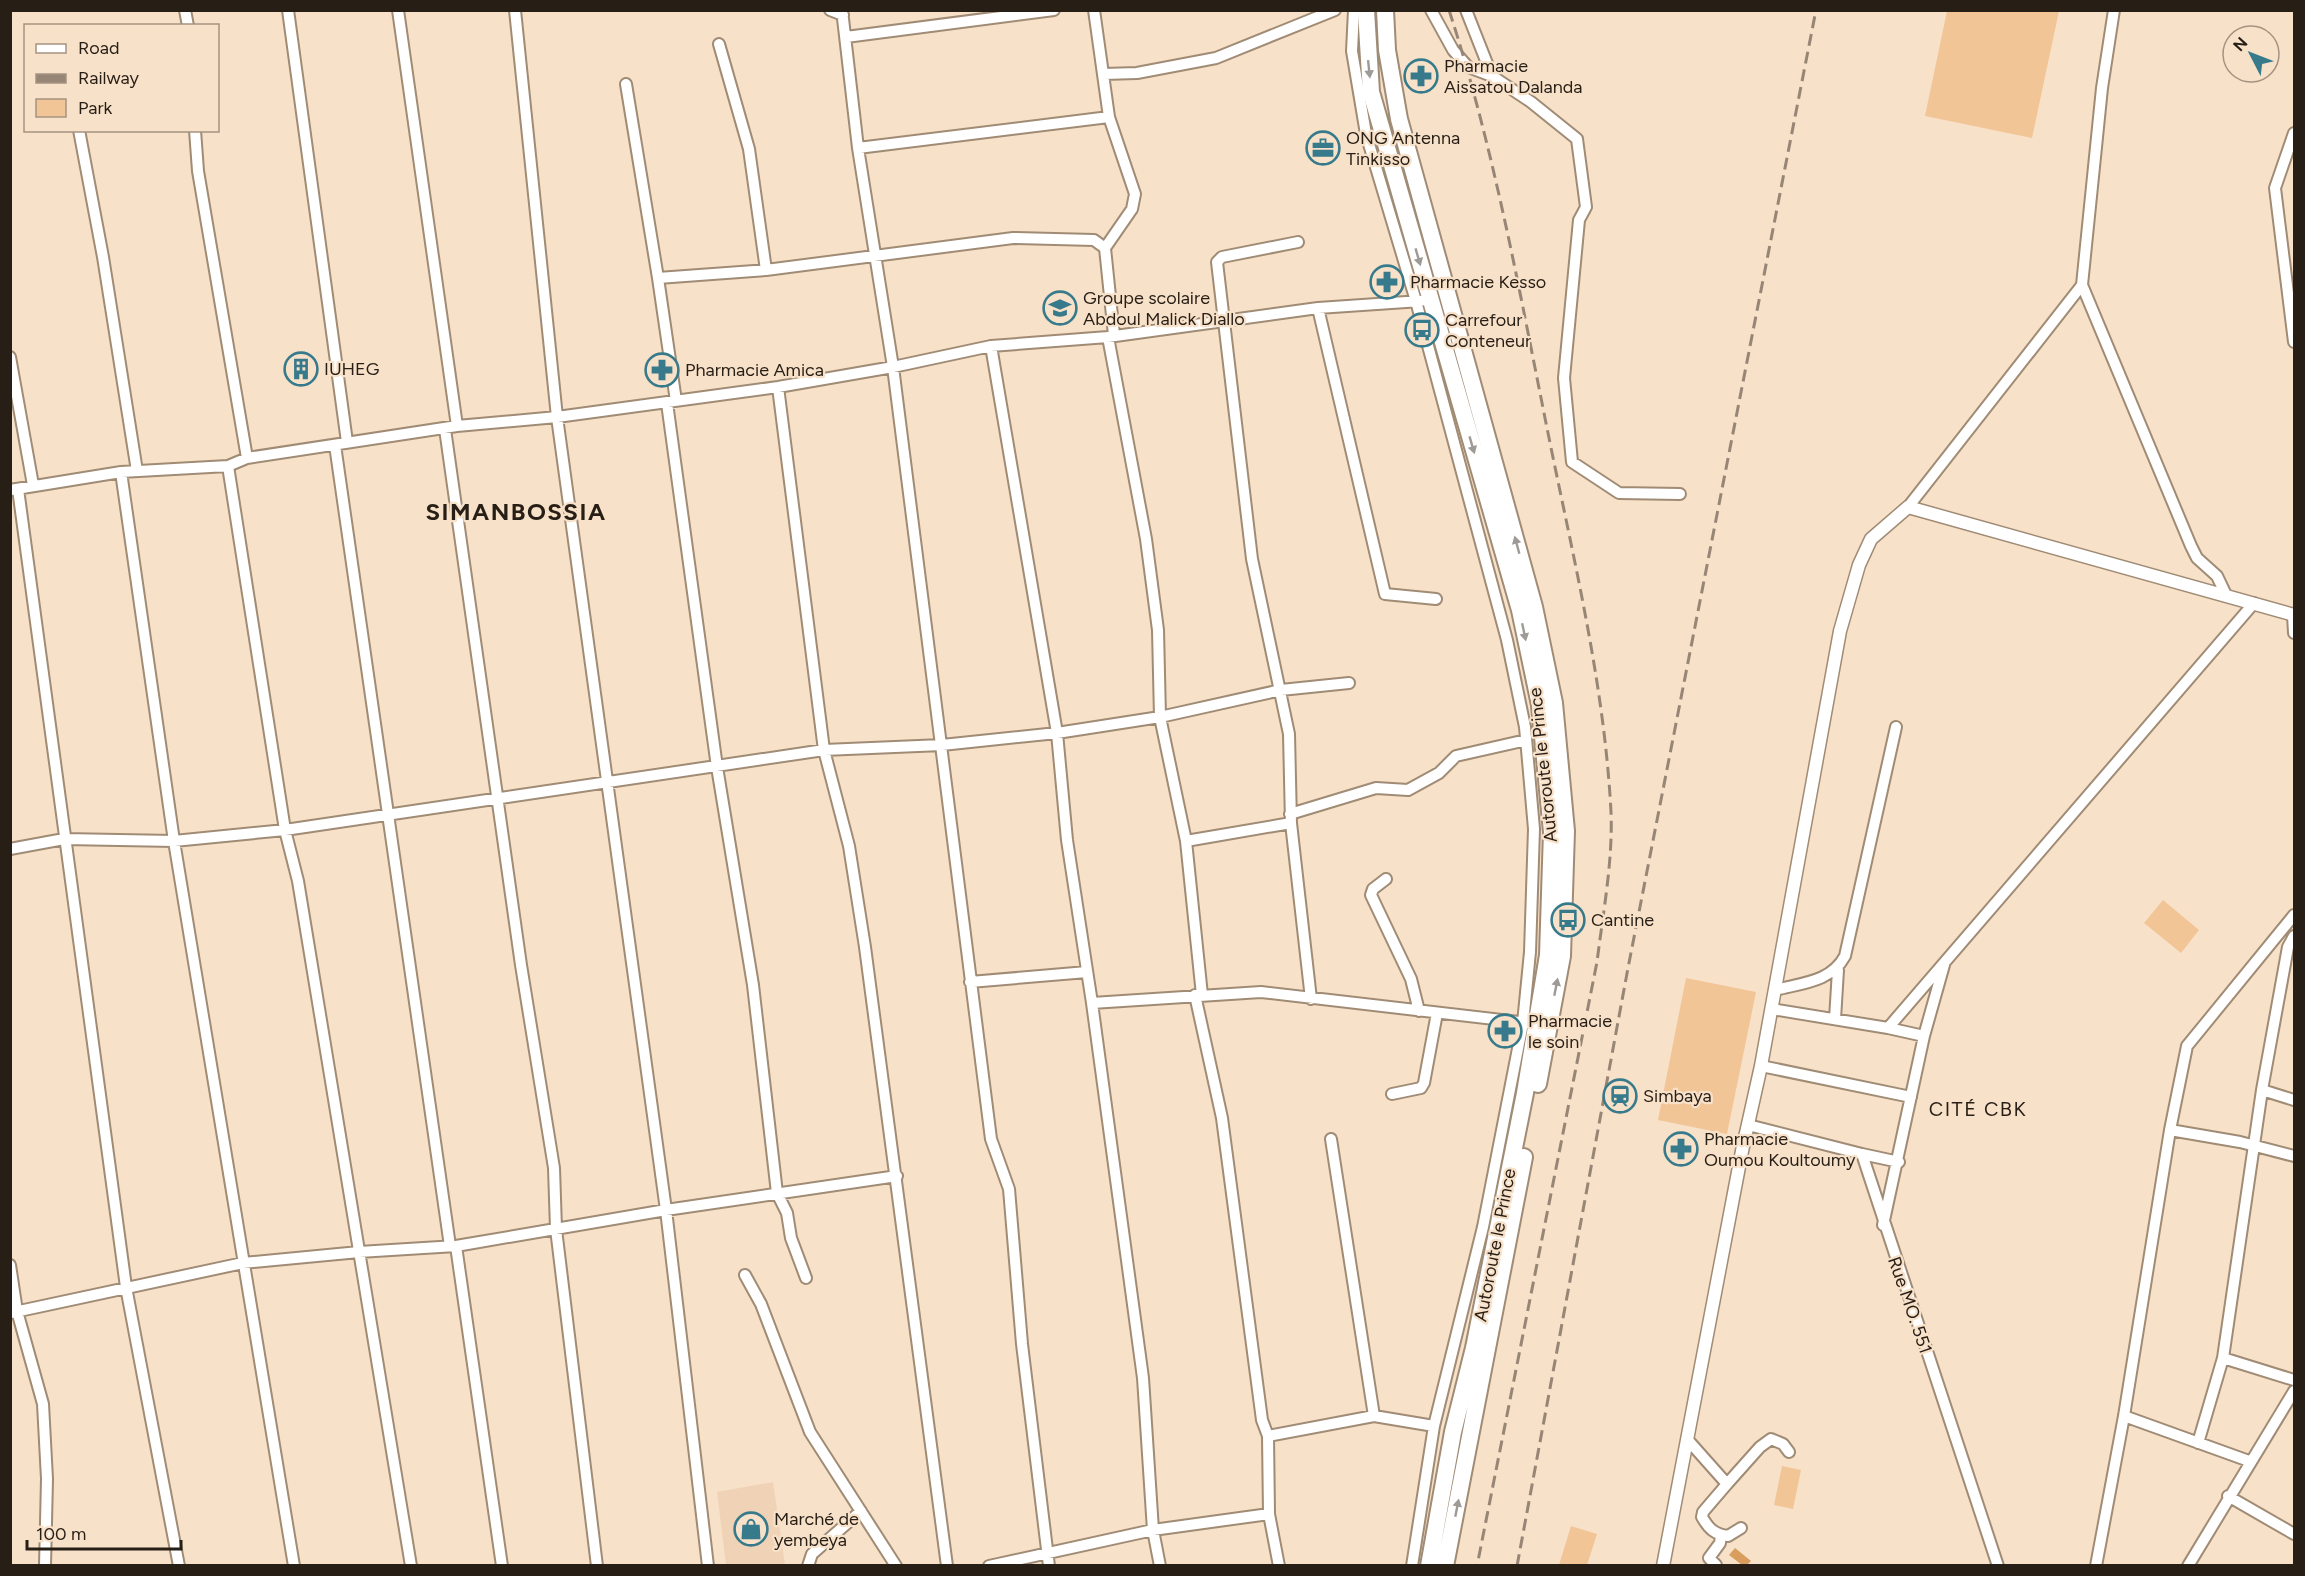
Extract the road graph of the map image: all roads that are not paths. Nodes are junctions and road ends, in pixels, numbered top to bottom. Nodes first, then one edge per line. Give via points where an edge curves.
1 (288, 10) edge
2 (398, 10) edge
3 (515, 10) edge
4 (830, 10) edge
5 (1054, 10) edge
6 (1094, 10) edge
7 (1335, 10) edge
8 (1354, 10) edge
9 (1366, 10) edge
10 (1385, 10) edge
11 (1431, 10) edge
12 (1466, 10) edge
13 (2114, 10) edge
14 (842, 13) edge
15 (846, 37) junction
16 (719, 44) dead end
17 (1104, 74) junction
18 (1492, 76) junction
19 (626, 84) dead end
20 (1109, 117) junction
21 (79, 132) edge
22 (195, 132) edge
23 (2295, 133) edge
24 (858, 148) junction
25 (1298, 242) dead end
26 (1105, 249) junction
27 (875, 258) junction
28 (766, 270) junction
29 (658, 278) junction
30 (2082, 285) junction
31 (1423, 301) junction
32 (1318, 308) junction
33 (1224, 320) junction
34 (1111, 336) junction
35 (2295, 342) edge
36 (991, 346) junction
37 (10, 357) edge
38 (893, 367) junction
39 (778, 387) junction
40 (671, 402) junction
41 (556, 417) junction
42 (457, 426) junction
43 (445, 429) junction
44 (347, 442) junction
45 (335, 445) junction
46 (247, 458) junction
47 (228, 466) junction
48 (137, 471) junction
49 (121, 472) junction
50 (33, 485) junction
51 (14, 490) edge
52 (1680, 494) dead end
53 (1908, 507) junction
54 (2226, 595) junction
55 (1436, 599) dead end
56 (2254, 603) junction
57 (2294, 615) edge
58 (2295, 633) edge
59 (1349, 682) dead end
60 (1281, 690) junction
61 (1160, 717) junction
62 (1896, 727) dead end
63 (1057, 733) junction
64 (1526, 740) junction
65 (942, 745) junction
66 (824, 750) junction
67 (717, 767) junction
68 (606, 784) junction
69 (498, 799) junction
70 (388, 817) junction
71 (1291, 819) junction
72 (285, 830) junction
73 (64, 839) junction
74 (174, 841) junction
75 (1186, 842) junction
76 (10, 849) edge
77 (1386, 879) dead end
78 (2295, 915) edge
79 (2295, 936) edge
80 (1945, 961) junction
81 (1838, 970) junction
82 (1087, 972) junction
83 (970, 982) junction
84 (1775, 990) junction
85 (1199, 995) junction
86 (1311, 999) junction
87 (1092, 1003) junction
88 (1772, 1009) junction
89 (1419, 1011) junction
90 (1437, 1013) junction
91 (1835, 1019) junction
92 (1530, 1023) junction
93 (1888, 1028) junction
94 (1924, 1036) junction
95 (1761, 1066) junction
96 (2262, 1090) junction
97 (1392, 1094) dead end
98 (1911, 1096) junction
99 (2295, 1100) edge
100 (1748, 1125) junction
101 (2170, 1130) junction
102 (1331, 1138) dead end
103 (2254, 1146) junction
104 (1862, 1154) junction
105 (2295, 1156) edge
106 (1899, 1162) junction
107 (897, 1176) junction
108 (777, 1193) junction
109 (666, 1210) junction
110 (1883, 1225) junction
111 (1490, 1228) junction
112 (556, 1229) junction
113 (453, 1246) junction
114 (359, 1252) junction
115 (243, 1263) junction
116 (10, 1265) edge
117 (745, 1275) dead end
118 (806, 1278) dead end
119 (126, 1287) junction
120 (14, 1312) edge
121 (2223, 1358) junction
122 (2295, 1380) edge
123 (2295, 1391) edge
124 (1374, 1416) junction
125 (2124, 1416) junction
126 (1434, 1426) junction
127 (1268, 1436) junction
128 (1687, 1439) junction
129 (2198, 1443) junction
130 (1790, 1452) dead end
131 (2249, 1461) junction
132 (1727, 1484) junction
133 (2228, 1496) junction
134 (861, 1510) junction
135 (1269, 1514) junction
136 (1741, 1528) dead end
137 (1153, 1530) junction
138 (2295, 1534) edge
139 (1721, 1535) junction
140 (1047, 1551) junction
141 (45, 1566) edge
142 (179, 1566) edge
143 (294, 1566) edge
144 (411, 1566) edge
145 (502, 1566) edge
146 (597, 1566) edge
147 (708, 1566) edge
148 (808, 1566) edge
149 (896, 1566) edge
150 (947, 1566) edge
151 (989, 1566) edge
152 (1049, 1566) edge
153 (1160, 1566) edge
154 (1279, 1566) edge
155 (1412, 1566) edge
156 (1429, 1566) edge
157 (1445, 1566) edge
158 (1663, 1566) edge
159 (1716, 1566) edge
160 (1998, 1566) edge
161 (2096, 1566) edge
162 (2188, 1566) edge

1 - 44 street
2 - 42 street
3 - 41 street
4 - 14 street
5 - 15 street
6 - 17 street
7 - 17 street via 1216,58 1137,73
8 - 31 street via 1352,51 1366,134
9 -> 31 main road, Autoroute le Prince via 1371,92
157 -> 10 main road, Autoroute le Prince via 1562,956 1566,831 1554,703 1534,607 1398,119
11 - 18 street via 1453,50 1468,67
12 - 18 street
13 - 30 street
14 - 15 street
15 - 24 street
16 - 28 street via 749,149
17 - 20 street
18 - 52 street via 1577,139 1586,207 1579,220 1564,378 1572,462 1619,493
19 - 29 street
20 - 24 street
20 - 26 street via 1135,194 1132,209
21 - 48 street
22 - 46 street via 198,171
23 - 35 street via 2275,188
24 - 27 street
25 - 33 street via 1222,256 1217,262
26 - 27 street via 1094,240 1013,238
26 - 34 street
27 - 28 street
27 - 38 street
28 - 29 street
29 - 40 street
30 - 53 street
30 - 54 street via 2191,546 2197,558 2217,576
31 - 32 street
31 - 64 street via 1508,640
31 -> 92 main road, Autoroute le Prince via 1520,610 1540,705 1552,832 1548,955
32 - 33 street
32 - 55 street via 1385,594
33 - 34 street
33 - 60 street via 1252,559
34 - 36 street
34 - 61 street via 1158,630
36 - 38 street
36 - 63 street
37 - 50 street
38 - 39 street
38 - 65 street
39 - 40 street
39 - 66 street
40 - 41 street
40 - 67 street
41 - 42 street
41 - 68 street
42 - 43 street
43 - 44 street
43 - 69 street
44 - 45 street
45 - 46 street
45 - 70 street
46 - 47 street
47 - 48 street
47 - 72 street
48 - 49 street
49 - 50 street
49 - 74 street
50 - 51 street
51 - 73 street
53 - 54 street
53 - 84 street via 1871,539 1859,565 1840,631
54 - 56 street
56 - 57 street
56 - 80 street
57 - 58 street
59 - 60 street
60 - 61 street
60 - 71 street via 1289,734
61 - 63 street
61 - 75 street
62 - 81 street via 1845,956
63 - 65 street
63 - 82 street via 1067,840
64 - 71 street via 1456,756 1439,773 1408,790 1376,788
64 - 92 street via 1534,829
65 - 66 street
65 - 83 street
66 - 67 street
66 - 107 street via 849,846
67 - 68 street
67 - 108 street via 753,985
68 - 69 street
68 - 109 street
69 - 70 street
69 - 112 street via 554,1168
70 - 72 street
70 - 113 street
71 - 75 street
71 - 86 street
72 - 74 street
72 - 114 street via 298,881
73 - 74 street
73 - 76 street
73 - 119 street
74 - 115 street
75 - 85 street
77 - 89 street via 1371,895 1411,979
78 - 101 street via 2187,1046
79 - 96 street via 2288,947
80 - 93 street
80 - 94 street
81 - 84 street
81 - 91 street
82 - 83 street
82 - 87 street
83 - 140 street via 991,1139 1009,1189 1022,1344
84 - 88 street
85 - 86 street via 1261,992
85 - 87 street
85 - 127 street via 1222,1118 1262,1420
86 - 89 street
87 - 137 street via 1143,1378
88 - 91 street
88 - 95 street
89 - 90 street
90 - 92 street
90 - 97 street via 1424,1083 1421,1088
91 - 93 street
92 - 111 main road, Autoroute le Prince
93 - 94 street
94 - 98 street
95 - 98 street
95 - 100 street
96 - 99 street
96 - 103 street
98 - 106 street
100 - 104 street
100 - 128 street
101 - 103 street
101 - 125 street
102 - 124 street
103 - 105 street
103 - 121 street
104 - 106 street
104 - 110 street, Rue MO. 551
106 - 110 street
107 - 108 street
107 - 150 street
108 - 109 street
108 - 118 street via 787,1213 791,1238
109 - 112 street
109 - 147 street
110 - 160 street, Rue MO. 551
111 - 126 street
111 - 156 main road, Autoroute le Prince via 1474,1348 1453,1432
112 - 113 street
112 - 146 street
113 - 114 street
113 - 145 street
114 - 115 street
114 - 144 street
115 - 119 street
115 - 143 street
116 - 120 street
117 - 134 street via 761,1304 810,1432
119 - 120 street
119 - 142 street
120 - 141 street via 43,1404 47,1479
121 - 122 street
121 - 129 street
123 - 131 street
124 - 126 street
124 - 127 street
125 - 129 street
125 - 161 street
126 - 155 street
127 - 135 street
128 - 132 street
128 - 158 street
129 - 131 street
130 - 132 street via 1771,1439
131 - 133 street
132 - 139 street via 1702,1517 1709,1529
133 - 138 street
133 - 162 street
134 - 148 street via 812,1554
134 - 149 street
135 - 137 street
135 - 154 street
136 - 139 street via 1728,1536
137 - 140 street
137 - 153 street
139 - 159 street via 1709,1558
140 - 151 street
140 - 152 street

